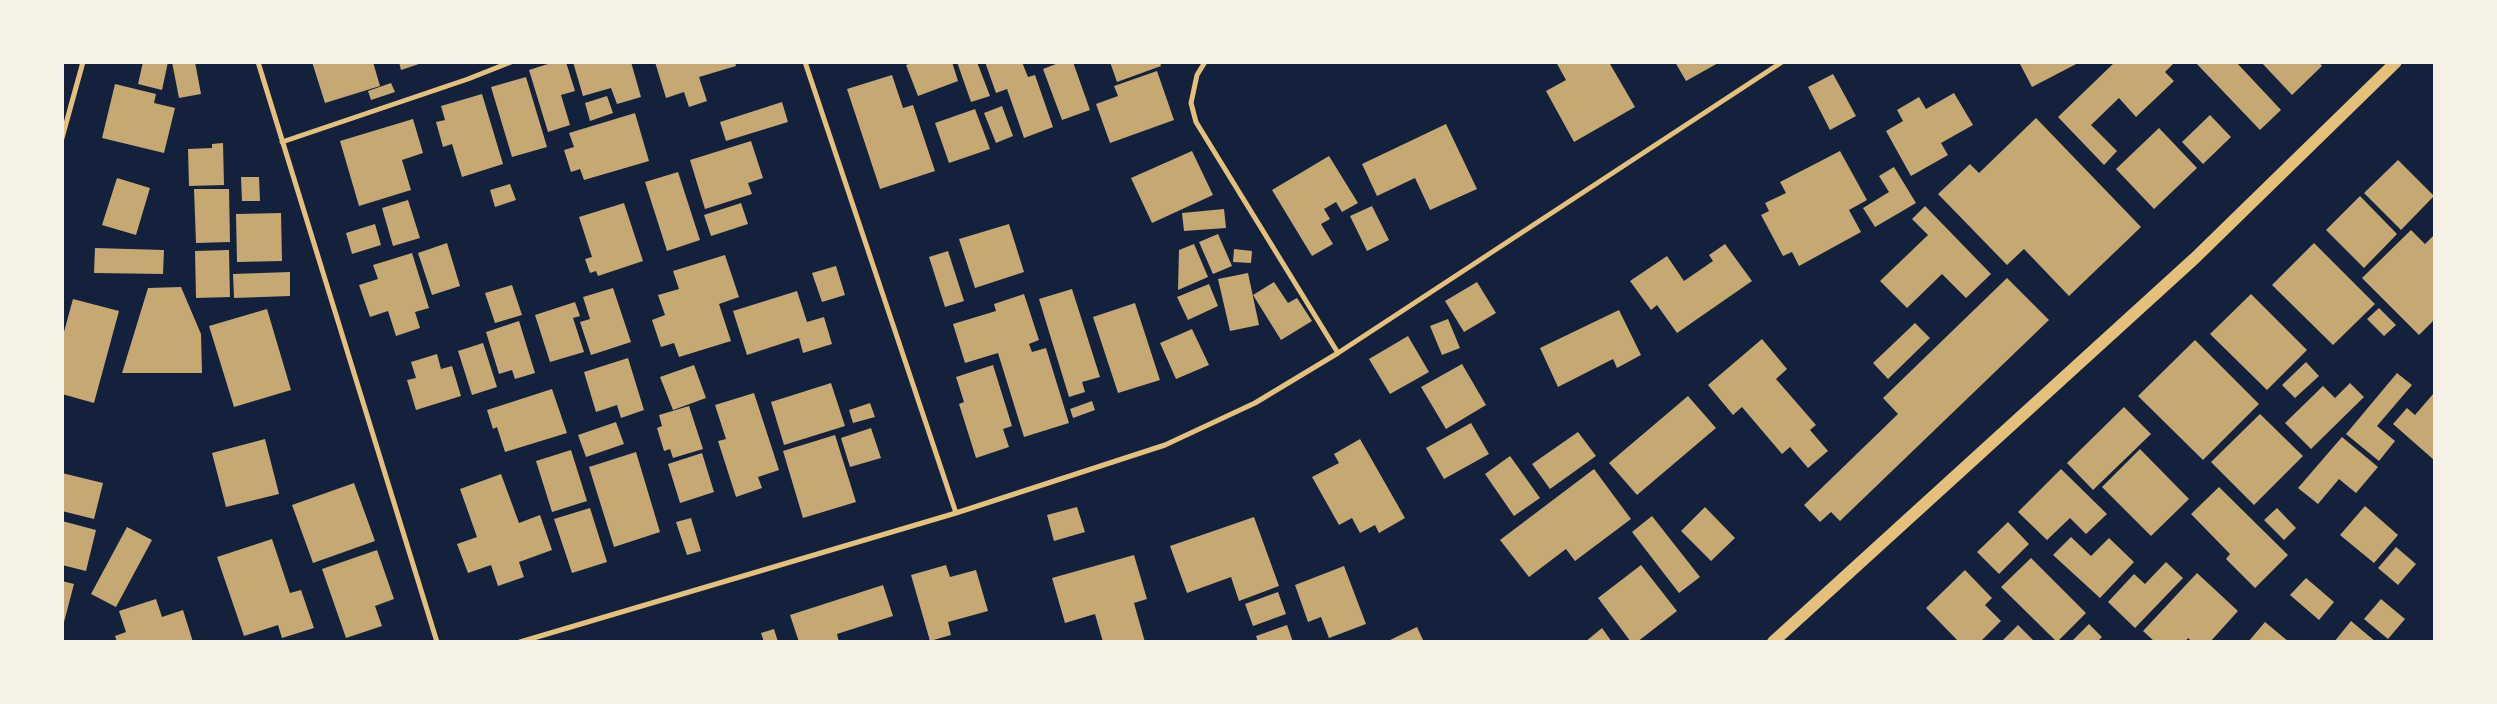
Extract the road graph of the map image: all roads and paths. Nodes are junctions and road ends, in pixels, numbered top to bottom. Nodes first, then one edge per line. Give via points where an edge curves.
1 (83, 62) edge
2 (258, 62) edge
3 (511, 62) edge
4 (805, 62) edge
5 (1205, 62) edge
6 (1782, 62) edge
7 (2396, 62) edge
8 (62, 138) edge
9 (282, 142) junction
10 (1338, 353) junction
11 (956, 513) junction
12 (437, 642) edge
13 (520, 642) edge
14 (1773, 642) edge

1 - 8 street
2 - 9 street
3 - 9 street
4 - 11 street
5 - 10 street via 1197,75 1191,104 1196,122
6 - 10 street
7 - 14 main road via 2196,258
9 - 12 street
10 - 11 street via 1255,403 1165,445
11 - 13 street

